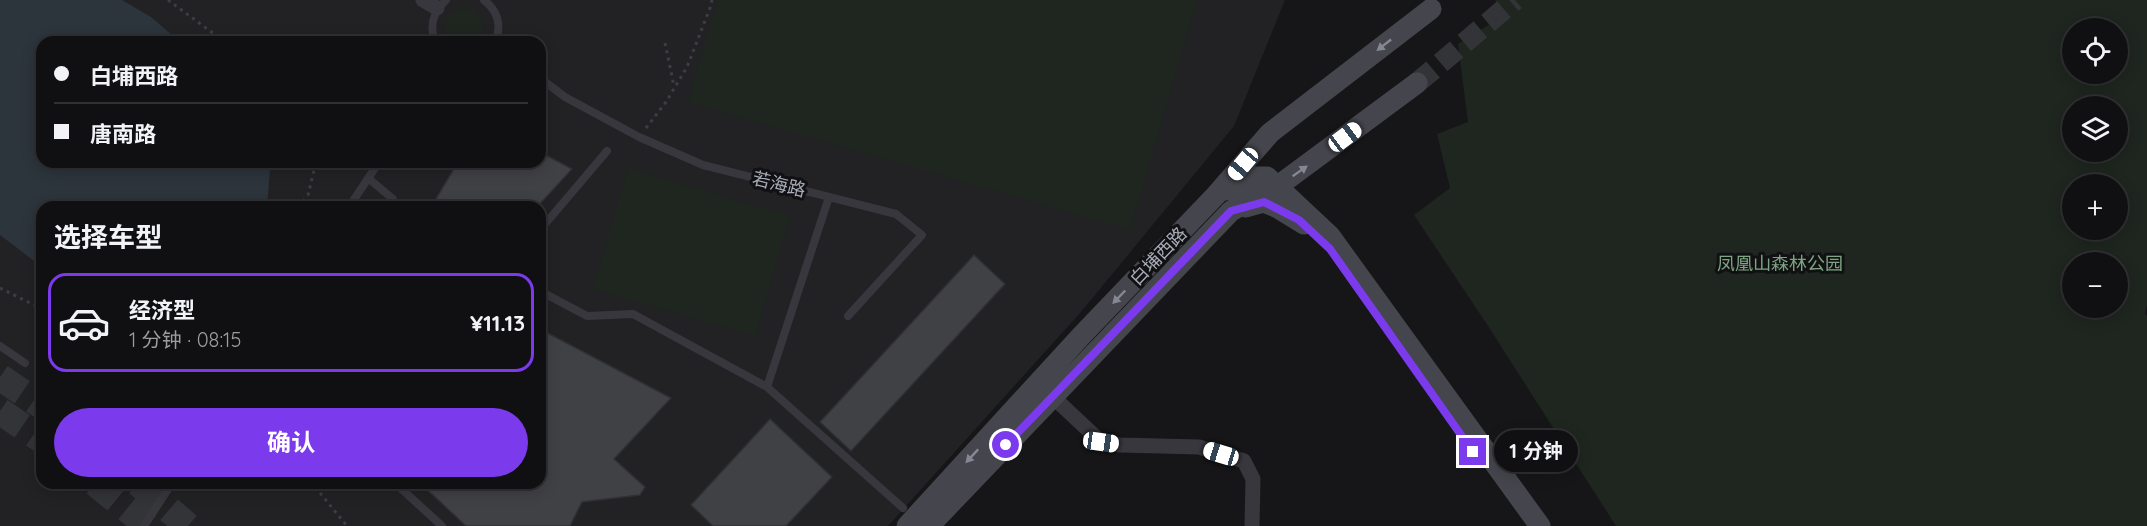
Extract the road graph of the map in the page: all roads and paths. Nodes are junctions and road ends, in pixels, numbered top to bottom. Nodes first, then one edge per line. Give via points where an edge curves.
1 (168, 0) edge
2 (423, 0) edge
3 (486, 0) edge
4 (712, 0) edge
5 (442, 4) edge
6 (1431, 9) dead end
7 (217, 36) edge
8 (434, 36) edge
9 (496, 36) edge
10 (665, 43) dead end
11 (1417, 82) tunnel mouth
12 (546, 83) edge
13 (674, 88) junction
14 (639, 137) junction
15 (607, 151) dead end
16 (314, 168) edge
17 (375, 168) edge
18 (368, 177) junction
19 (1278, 186) junction
20 (1217, 194) junction
21 (829, 197) junction
22 (303, 201) edge
23 (353, 201) edge
24 (393, 201) edge
25 (1231, 211) junction
26 (546, 223) edge
27 (0, 288) edge
28 (546, 294) edge
29 (36, 306) edge
30 (848, 315) dead end
31 (0, 346) edge
32 (25, 363) dead end
33 (767, 387) junction
34 (1052, 396) junction
35 (168, 489) edge
36 (317, 489) edge
37 (402, 489) edge
38 (905, 517) edge
39 (144, 526) edge
40 (347, 526) edge
41 (442, 526) edge
42 (929, 526) edge
43 (1252, 526) edge
44 (1526, 526) edge
45 (1540, 526) edge

1 - 7 path
2 - 5 street
3 - 9 lane via 497,17
4 - 13 path via 687,68
5 - 8 lane via 433,19
6 -> 20 main road, 白埔西路 via 1270,133
10 - 13 path
19 -> 11 main road, 白埔西路
12 - 14 lane, 若海路
13 - 14 path
14 - 21 lane, 若海路 via 703,165
15 - 26 lane
16 - 22 path
17 - 18 lane
18 - 23 lane
18 - 24 lane
19 - 20 main road via 1267,177 1252,177
19 - 25 main road, 白埔西路
19 - 45 main road via 1330,236
20 -> 38 main road, 白埔西路
21 - 30 lane, 若海路 via 896,214 922,235
21 - 33 lane
25 - 34 main road, 白埔西路
25 - 44 main road via 1264,202 1299,220 1330,249
27 - 29 path
28 - 33 lane via 587,316 633,314
31 - 32 lane
33 - 38 lane
34 - 42 main road, 白埔西路
34 - 43 street via 1101,442 1198,447 1244,461 1253,479
35 - 39 lane
36 - 40 path
37 - 41 lane

